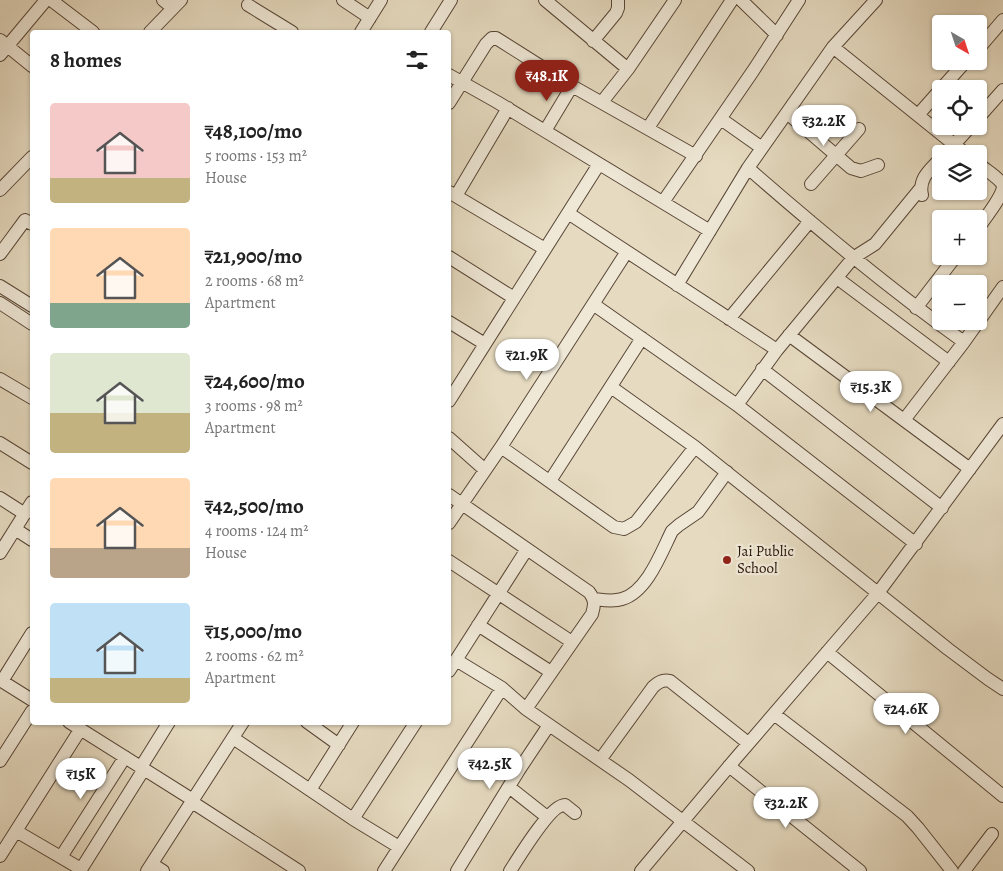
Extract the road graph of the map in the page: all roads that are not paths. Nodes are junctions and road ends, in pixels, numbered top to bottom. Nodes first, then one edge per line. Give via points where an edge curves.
1 (46, 0) edge
2 (51, 0) edge
3 (343, 0) edge
4 (381, 0) edge
5 (451, 0) edge
6 (545, 0) edge
7 (618, 0) edge
8 (675, 0) edge
9 (732, 0) edge
10 (741, 0) edge
11 (799, 0) edge
12 (876, 0) edge
13 (175, 2) edge
14 (248, 5) dead end
15 (370, 18) junction
16 (1003, 20) edge
17 (90, 30) edge
18 (153, 30) edge
19 (289, 30) edge
20 (362, 30) edge
21 (432, 30) edge
22 (777, 35) junction
23 (988, 38) edge
24 (593, 42) junction
25 (2, 47) edge
26 (833, 47) junction
27 (30, 65) edge
28 (628, 68) junction
29 (958, 70) edge
30 (451, 76) edge
31 (949, 80) edge
32 (462, 82) junction
33 (572, 86) junction
34 (1003, 90) edge
35 (932, 99) edge
36 (451, 100) edge
37 (602, 102) junction
38 (508, 108) junction
39 (987, 108) edge
40 (786, 113) junction
41 (918, 115) junction
42 (721, 119) junction
43 (648, 128) junction
44 (859, 129) dead end
45 (545, 131) junction
46 (962, 135) edge
47 (946, 145) edge
48 (953, 145) edge
49 (762, 148) junction
50 (835, 155) junction
51 (696, 156) junction
52 (30, 159) edge
53 (599, 164) junction
54 (878, 164) dead end
55 (748, 168) junction
56 (932, 168) edge
57 (987, 171) edge
58 (810, 184) dead end
59 (0, 190) edge
60 (452, 194) edge
61 (663, 202) junction
62 (998, 210) edge
63 (568, 214) junction
64 (987, 220) edge
65 (810, 222) junction
66 (30, 223) edge
67 (710, 231) junction
68 (545, 249) junction
69 (626, 252) junction
70 (0, 254) edge
71 (451, 258) edge
72 (853, 258) junction
73 (949, 265) edge
74 (837, 278) junction
75 (677, 285) junction
76 (0, 286) edge
77 (1003, 287) edge
78 (514, 298) junction
79 (0, 303) edge
80 (593, 304) junction
81 (30, 305) edge
82 (916, 308) junction
83 (728, 319) junction
84 (30, 323) edge
85 (451, 323) edge
86 (789, 336) junction
87 (642, 338) junction
88 (964, 342) junction
89 (485, 344) junction
90 (777, 350) junction
91 (949, 362) junction
92 (762, 369) junction
93 (0, 378) edge
94 (611, 387) junction
95 (30, 397) edge
96 (451, 399) edge
97 (737, 405) junction
98 (904, 420) junction
99 (1003, 424) edge
100 (451, 440) edge
101 (0, 443) edge
102 (501, 447) junction
103 (695, 447) junction
104 (30, 462) edge
105 (485, 470) junction
106 (970, 470) junction
107 (727, 472) junction
108 (550, 481) junction
109 (451, 496) edge
110 (0, 498) edge
111 (461, 504) junction
112 (29, 508) edge
113 (942, 508) junction
114 (451, 520) edge
115 (15, 529) junction
116 (30, 539) edge
117 (916, 544) junction
118 (527, 549) junction
119 (0, 553) edge
120 (451, 562) edge
121 (499, 593) junction
122 (878, 593) junction
123 (594, 599) junction
124 (478, 625) junction
125 (30, 638) edge
126 (572, 642) junction
127 (827, 652) junction
128 (455, 654) edge
129 (551, 672) junction
130 (1, 680) edge
131 (502, 688) junction
132 (1003, 688) edge
133 (30, 699) edge
134 (526, 709) junction
135 (30, 714) edge
136 (774, 714) junction
137 (73, 725) edge
138 (167, 725) edge
139 (241, 725) edge
140 (311, 725) edge
141 (351, 725) edge
142 (414, 725) edge
143 (549, 725) junction
144 (80, 730) junction
145 (233, 738) junction
146 (748, 743) junction
147 (339, 745) junction
148 (125, 757) junction
149 (0, 760) edge
150 (600, 760) junction
151 (729, 766) junction
152 (142, 768) junction
153 (509, 787) junction
154 (310, 790) junction
155 (1003, 796) edge
156 (192, 801) junction
157 (575, 813) dead end
158 (547, 817) junction
159 (353, 819) junction
160 (684, 822) junction
161 (16, 831) junction
162 (992, 834) dead end
163 (4, 841) edge
164 (399, 847) junction
165 (0, 856) edge
166 (61, 857) junction
167 (150, 867) edge
168 (80, 870) edge
169 (163, 871) edge
170 (299, 871) edge
171 (384, 871) edge
172 (457, 871) edge
173 (510, 871) edge
174 (641, 871) edge
175 (748, 871) edge
176 (860, 871) edge
177 (952, 871) edge
178 (964, 871) edge

1 - 25 street
2 - 17 street
3 - 15 street
4 - 15 street
5 - 21 street
6 - 24 street
7 - 24 street via 616,13
8 - 28 street
9 - 43 street
10 - 22 street
11 - 22 street
12 - 26 street
13 - 18 street
14 - 19 street
15 - 20 street
16 - 23 street
22 - 42 street
24 - 28 street
25 - 27 street
26 - 40 street
26 - 41 street
28 - 37 street
29 - 31 street
30 - 32 street
32 - 33 street via 486,44 496,38
32 - 36 street
32 - 38 street
33 - 37 street
33 - 45 street
34 - 39 street
35 - 41 street
37 - 43 street
38 - 45 street
38 - 60 street
40 - 49 street
40 - 50 street
41 - 47 street
42 - 49 street
42 - 51 street
43 - 51 street
44 - 50 street
45 - 53 street
46 - 48 street
49 - 55 street
50 - 54 street via 856,170
50 - 58 street
51 - 61 street
52 - 59 street
53 - 61 street
53 - 63 street
55 - 65 street
55 - 67 street
56 - 72 street via 923,177 921,192 875,244
57 - 62 street via 1003,186
60 - 68 street
61 - 67 street
62 - 64 street
63 - 68 street
63 - 69 street
65 - 72 street
65 - 83 street
66 - 70 street via 25,220
67 - 75 street
68 - 78 street
69 - 75 street
69 - 80 street
71 - 78 street
72 - 74 street
72 - 82 street
73 - 82 street
74 - 86 street
74 - 91 street
75 - 83 street
76 - 81 street
77 - 88 street
78 - 89 street
79 - 84 street
80 - 87 street
80 - 102 street
82 - 88 street
83 - 90 street
85 - 89 street
86 - 90 street
86 - 98 street
87 - 94 street
87 - 97 street
88 - 91 street
89 - 96 street
90 - 92 street
91 - 98 street
92 - 97 street
92 - 113 street
93 - 95 street
94 - 103 street
94 - 108 street
97 - 117 street
98 - 106 street
99 - 106 street
100 - 105 street
101 - 104 street
102 - 105 street
102 - 108 street
103 - 107 street
103 - 108 street via 636,522 624,529 614,526
105 - 111 street
106 - 113 street
107 - 122 street
107 - 123 street via 698,512 672,531 638,590 621,600
109 - 111 street
110 - 112 street
111 - 114 street
111 - 118 street
112 - 115 street
113 - 117 street
115 - 116 street
115 - 119 street
117 - 122 street
118 - 121 street
118 - 123 street via 589,592
120 - 121 street
121 - 124 street
121 - 126 street
122 - 127 street
122 - 132 street
123 - 126 street via 592,614
124 - 128 street
124 - 129 street
125 - 130 street
126 - 129 street
127 - 136 street
127 - 155 street
128 - 131 street
129 - 134 street
130 - 133 street
131 - 134 street
131 - 164 street
134 - 143 street
135 - 149 street
136 - 146 street
136 - 177 street via 907,816
137 - 144 street
138 - 152 street
139 - 145 street
140 - 147 street
141 - 147 street
142 - 159 street
143 - 150 street
143 - 153 street
144 - 148 street
144 - 161 street
145 - 154 street
145 - 156 street
146 - 150 street via 666,680 653,687
146 - 151 street
147 - 154 street
148 - 152 street
148 - 166 street
150 - 160 street
151 - 160 street
151 - 176 street
152 - 156 street
152 - 168 street
153 - 158 street
153 - 172 street
154 - 159 street
156 - 167 street
156 - 170 street
157 - 158 street via 561,804
158 - 173 street
159 - 164 street
160 - 174 street
160 - 175 street
161 - 163 street
161 - 166 street
162 - 178 street
163 - 165 street
164 - 171 street
166 - 168 street
167 - 169 street

